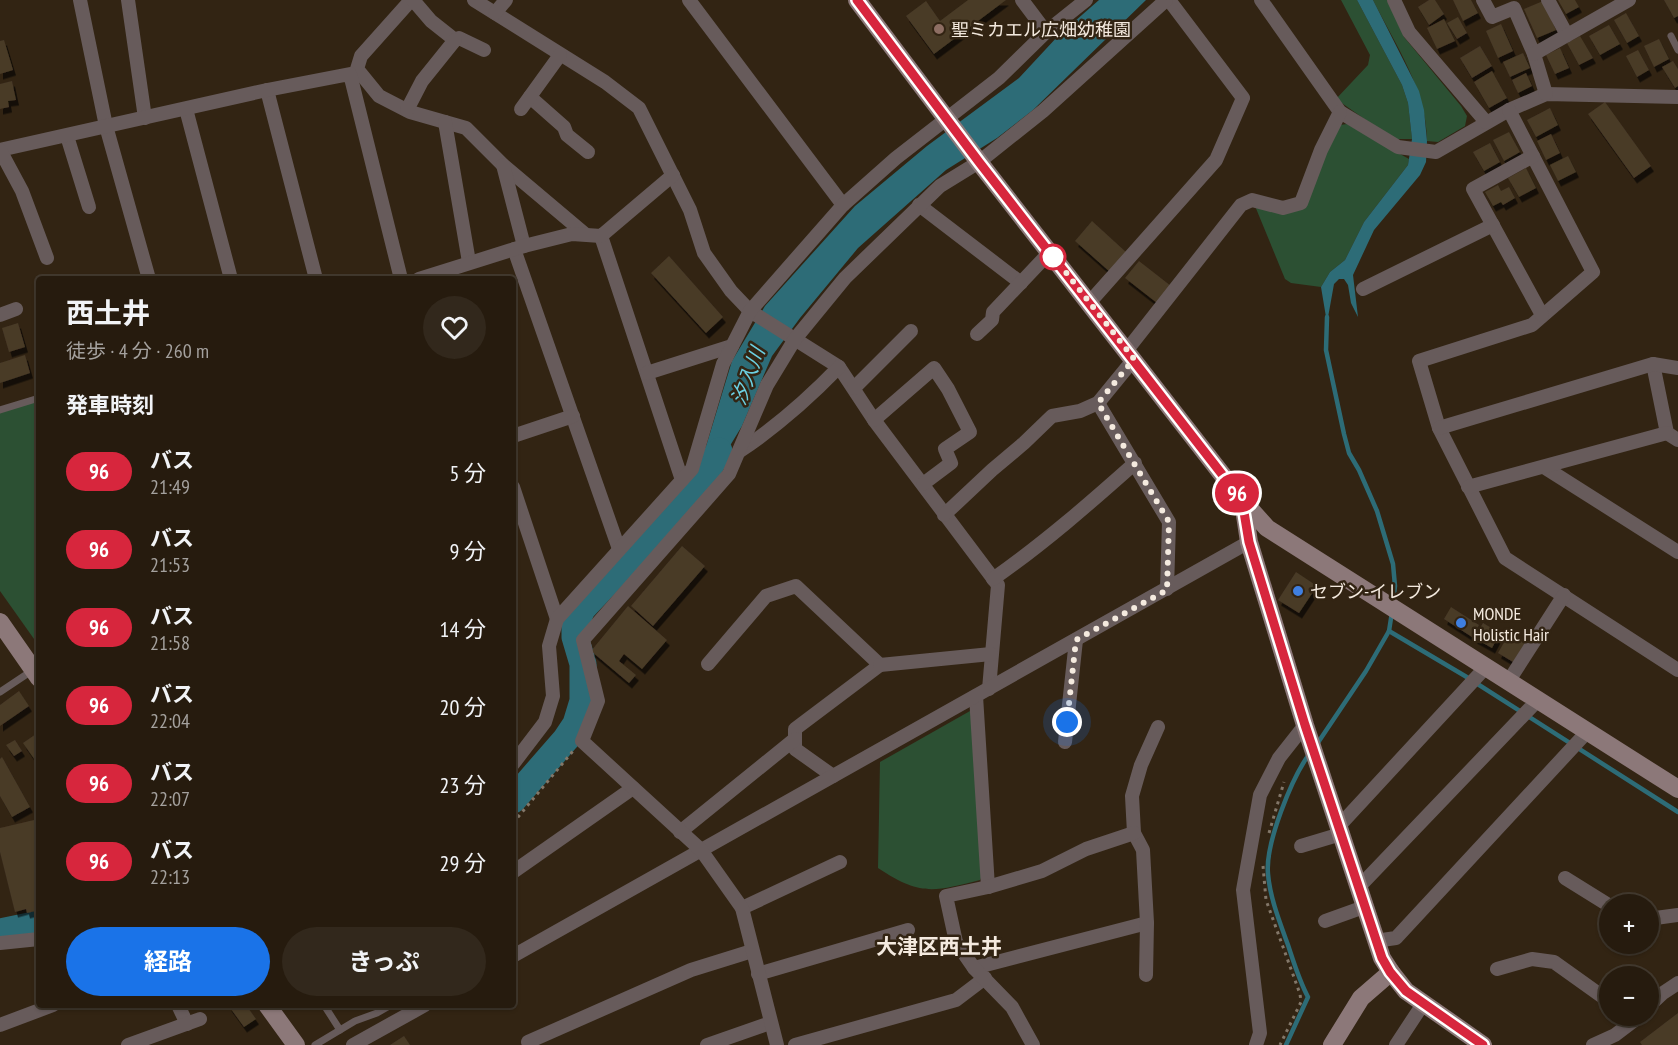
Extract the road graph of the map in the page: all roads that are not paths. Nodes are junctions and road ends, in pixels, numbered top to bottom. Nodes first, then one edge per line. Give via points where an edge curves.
1 (80, 0) edge
2 (128, 0) edge
3 (412, 0) edge
4 (474, 0) edge
5 (506, 0) edge
6 (689, 0) edge
7 (857, 0) edge
8 (1022, 0) edge
9 (1086, 0) edge
10 (1167, 0) edge
11 (1261, 0) edge
12 (1394, 0) edge
13 (1483, 0) edge
14 (1548, 0) edge
15 (1629, 0) edge
16 (495, 13) junction
17 (1046, 32) junction
18 (1567, 34) junction
19 (1671, 36) dead end
20 (455, 40) junction
21 (484, 50) dead end
22 (1678, 50) edge
23 (1534, 54) junction
24 (560, 55) junction
25 (353, 72) junction
26 (267, 90) junction
27 (1546, 94) junction
28 (530, 97) junction
29 (1678, 98) edge
30 (186, 109) junction
31 (520, 109) dead end
32 (407, 110) junction
33 (1509, 110) junction
34 (1340, 112) junction
35 (145, 118) junction
36 (947, 119) junction
37 (445, 122) junction
38 (1486, 122) junction
39 (106, 126) junction
40 (67, 136) junction
41 (0, 150) edge
42 (588, 152) dead end
43 (1533, 156) junction
44 (979, 162) junction
45 (503, 165) junction
46 (673, 175) junction
47 (843, 205) junction
48 (919, 205) junction
49 (89, 207) dead end
50 (1493, 225) junction
51 (585, 234) junction
52 (601, 236) junction
53 (519, 248) junction
54 (1050, 252) junction
55 (47, 258) dead end
56 (469, 262) junction
57 (443, 275) edge
58 (148, 276) edge
59 (230, 276) edge
60 (315, 276) edge
61 (400, 276) edge
62 (1384, 278) junction
63 (1021, 283) junction
64 (1363, 289) dead end
65 (1391, 292) dead end
66 (1089, 303) junction
67 (16, 309) dead end
68 (750, 311) junction
69 (0, 315) edge
70 (1542, 315) junction
71 (911, 331) dead end
72 (977, 334) dead end
73 (795, 339) junction
74 (732, 346) junction
75 (1130, 355) junction
76 (1653, 364) junction
77 (839, 367) junction
78 (1678, 368) edge
79 (647, 373) junction
80 (854, 388) junction
81 (36, 399) edge
82 (1098, 403) junction
83 (0, 410) edge
84 (573, 417) junction
85 (874, 420) junction
86 (1439, 428) junction
87 (516, 435) edge
88 (1672, 436) edge
89 (740, 451) junction
90 (1135, 463) junction
91 (1544, 467) junction
92 (682, 480) junction
93 (923, 484) junction
94 (1468, 487) junction
95 (516, 496) edge
96 (1242, 500) junction
97 (944, 515) junction
98 (1249, 542) junction
99 (619, 549) junction
100 (1678, 552) edge
101 (993, 579) junction
102 (1167, 590) junction
103 (1564, 595) junction
104 (557, 619) junction
105 (0, 622) edge
106 (1076, 640) junction
107 (991, 654) junction
108 (708, 664) dead end
109 (880, 665) junction
110 (1678, 670) edge
111 (1481, 673) junction
112 (36, 674) edge
113 (1508, 682) junction
114 (988, 689) junction
115 (0, 692) edge
116 (976, 696) junction
117 (1528, 711) junction
118 (1305, 725) junction
119 (1158, 727) dead end
120 (795, 739) junction
121 (1065, 742) dead end
122 (1578, 742) junction
123 (516, 760) edge
124 (833, 776) junction
125 (633, 788) junction
126 (1678, 789) edge
127 (1340, 830) junction
128 (680, 832) junction
129 (1134, 833) junction
130 (1301, 846) dead end
131 (701, 850) junction
132 (840, 862) dead end
133 (516, 870) edge
134 (1564, 878) dead end
135 (988, 887) junction
136 (1358, 888) junction
137 (1599, 899) edge
138 (1364, 907) junction
139 (742, 908) junction
140 (1678, 915) edge
141 (1659, 918) edge
142 (1325, 921) dead end
143 (1147, 923) junction
144 (908, 930) dead end
145 (36, 939) edge
146 (1375, 941) junction
147 (0, 943) edge
148 (752, 951) junction
149 (516, 954) edge
150 (974, 968) junction
151 (1497, 969) dead end
152 (1390, 972) junction
153 (758, 975) junction
154 (1146, 975) dead end
155 (985, 978) junction
156 (1678, 983) edge
157 (1599, 994) edge
158 (1659, 997) edge
159 (1423, 1004) junction
160 (45, 1008) edge
161 (179, 1008) edge
162 (273, 1008) edge
163 (326, 1008) edge
164 (385, 1008) edge
165 (420, 1008) edge
166 (200, 1019) dead end
167 (770, 1023) junction
168 (186, 1024) junction
169 (0, 1025) edge
170 (1624, 1026) edge
171 (340, 1030) junction
172 (528, 1042) dead end
173 (128, 1045) edge
174 (296, 1045) edge
175 (315, 1045) edge
176 (353, 1045) edge
177 (708, 1045) edge
178 (777, 1045) edge
179 (795, 1045) edge
180 (1033, 1045) edge
181 (1256, 1045) edge
182 (1332, 1045) edge
183 (1396, 1045) edge
184 (1483, 1045) edge
185 (1593, 1045) edge

1 - 39 street
2 - 35 street
3 - 20 street
3 - 25 street via 361,56
4 - 16 street
5 - 16 street
6 - 47 street
7 - 36 street
8 - 17 street
9 - 17 street
10 - 44 street via 1044,111
10 - 66 street via 1243,98 1216,160
11 - 34 street
12 - 38 street via 1409,32
13 - 23 street via 1492,17 1514,8
14 - 18 street
15 - 18 street
16 - 24 street
17 - 36 street via 999,78
18 - 23 street
19 - 22 lane
20 - 21 street via 459,38
20 - 32 street via 422,81
23 - 27 street
24 - 28 street
24 - 46 street via 639,108
25 - 26 street
25 - 32 street via 379,96
25 - 61 street
26 - 30 street
26 - 60 street
27 - 29 street
27 - 33 street
28 - 31 street
28 - 42 street
30 - 35 street
30 - 59 street
32 - 37 street
33 - 38 street
33 - 43 street
34 - 38 street via 1398,147 1436,152
34 - 75 street via 1301,203 1283,208 1246,203
35 - 39 street
36 - 44 street
36 - 47 street
37 - 45 street via 466,128
37 - 56 street
39 - 40 street
39 - 58 street
40 - 41 street
40 - 49 street
41 - 55 street via 22,191
43 - 50 street via 1473,189
43 - 70 street via 1593,272
44 - 48 street via 940,186
44 - 54 street
45 - 51 street
45 - 53 street
46 - 52 street
46 - 68 street via 704,253
47 - 68 street
48 - 63 street
48 - 73 street via 845,278
50 - 62 street
50 - 70 street
51 - 52 street
51 - 53 street
52 - 79 street
53 - 56 street
53 - 84 street
54 - 63 street
54 - 66 street
56 - 57 street
62 - 64 street
62 - 65 street
63 - 72 street
66 - 75 street
67 - 69 street
68 - 73 street
68 - 74 street
70 - 86 street via 1532,325 1419,361
71 - 80 street
73 - 77 street
73 - 89 street via 767,385
74 - 79 street
74 - 92 street via 692,469
75 - 82 street
75 - 96 street
76 - 78 street
76 - 86 street
76 - 88 street
77 - 80 street
77 - 89 street via 812,395
79 - 92 street
80 - 85 street
81 - 83 lane
82 - 90 street
82 - 97 street via 1052,416
84 - 87 street
84 - 99 street
85 - 93 street
85 - 93 street via 934,368 970,432 945,449 951,463
86 - 94 street
88 - 91 street
89 - 125 street via 729,474 583,640 598,701 582,741
90 - 101 street via 1086,507
90 - 102 street via 1169,522
91 - 94 street
91 - 100 street
92 - 99 street
93 - 97 street
94 - 103 street via 1505,558
95 - 104 street
96 - 98 street
96 - 111 street via 1267,528
97 - 101 street
98 - 102 street
98 - 118 street
99 - 104 street
101 - 107 street via 998,585
102 - 106 street
103 - 110 street
103 - 113 street
104 - 123 street via 549,646 553,696 545,722
105 - 112 street
106 - 114 street
106 - 121 street
107 - 109 street
107 - 114 street
108 - 109 street via 766,596 796,586
109 - 120 street via 795,729
111 - 113 street
111 - 127 street
112 - 115 lane
113 - 117 street
114 - 116 street
116 - 124 street
116 - 135 street
117 - 122 street
117 - 136 street
118 - 127 street
118 - 181 street via 1279,758 1260,795 1243,890 1260,1034
119 - 129 street via 1132,796
120 - 124 street via 795,748
120 - 128 street
122 - 126 street
122 - 146 street via 1396,938
124 - 131 street
125 - 128 street
125 - 133 street
127 - 130 street
127 - 136 street
128 - 131 street
129 - 135 street via 1086,849 1042,871
129 - 143 street via 1143,850
131 - 139 street
131 - 149 street
132 - 139 street
134 - 137 street
135 - 150 street via 946,896 956,942
136 - 138 street
138 - 142 street
138 - 146 street
139 - 148 street
140 - 141 street
143 - 150 street
143 - 154 street
144 - 153 street
145 - 147 street
146 - 152 street
148 - 153 street
148 - 172 street via 691,970
150 - 155 street
151 - 157 street via 1532,959 1554,962
152 - 159 street
152 - 182 street via 1361,998
153 - 167 street
155 - 179 street via 956,1000
155 - 180 street via 1012,1007
156 - 158 street
159 - 183 street
159 - 184 street
160 - 169 street
161 - 168 street
162 - 174 street
163 - 171 lane
164 - 171 lane
165 - 176 street
166 - 168 street
167 - 177 street
167 - 178 street
168 - 173 street
170 - 185 street
171 - 175 lane

